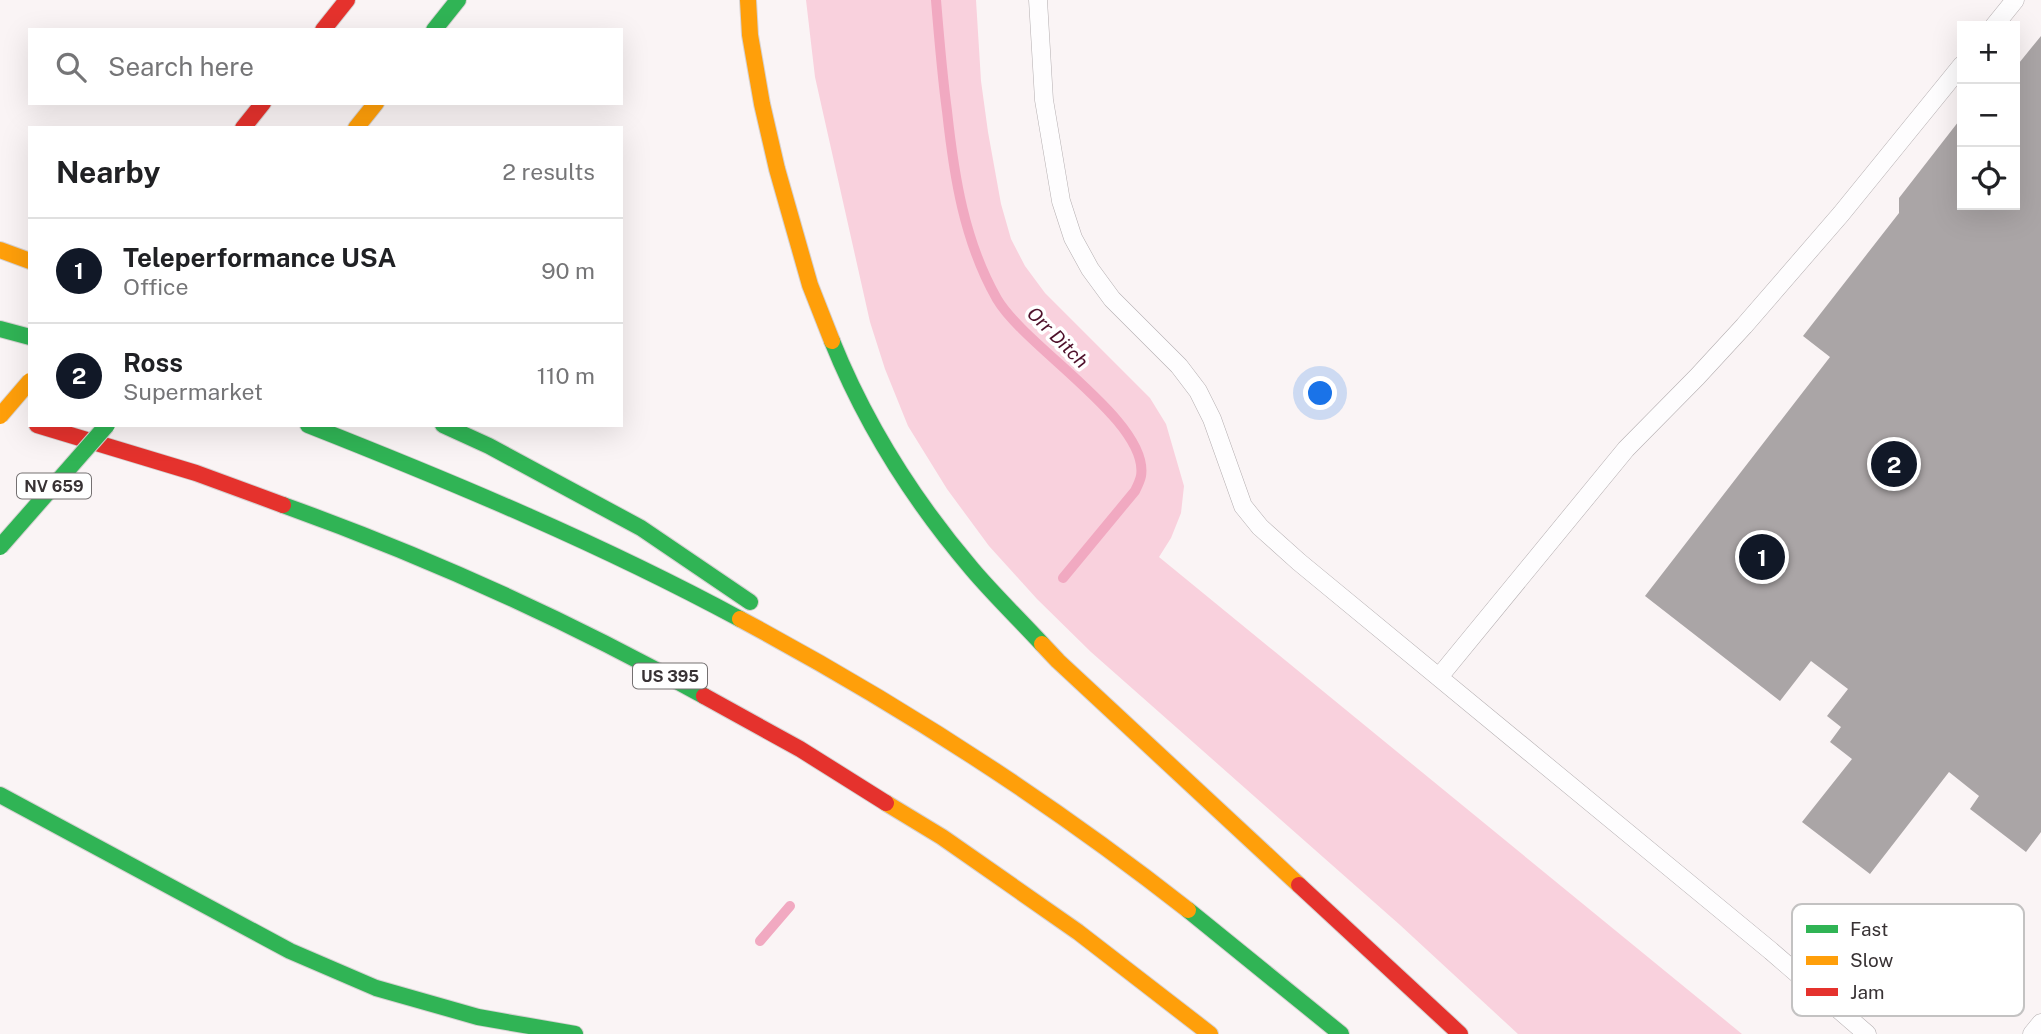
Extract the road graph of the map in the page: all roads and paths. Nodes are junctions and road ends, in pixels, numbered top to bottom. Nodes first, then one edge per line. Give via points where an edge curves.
1 (347, 0) edge
2 (458, 0) edge
3 (748, 0) edge
4 (1038, 0) edge
5 (2015, 0) edge
6 (1998, 21) edge
7 (325, 28) edge
8 (436, 28) edge
9 (1957, 71) edge
10 (261, 105) edge
11 (374, 105) edge
12 (245, 126) edge
13 (358, 126) edge
14 (0, 250) edge
15 (28, 260) edge
16 (0, 329) edge
17 (28, 336) edge
18 (28, 386) edge
19 (15, 422) edge
20 (38, 427) edge
21 (105, 427) edge
22 (313, 427) edge
23 (447, 427) edge
24 (0, 547) edge
25 (1439, 677) junction
26 (908, 716) junction
27 (0, 795) edge
28 (0, 806) edge
29 (29, 812) junction
30 (1792, 969) edge
31 (1846, 1016) edge
32 (2041, 1023) edge
33 (575, 1034) edge
34 (1210, 1034) edge
35 (1341, 1034) edge
36 (1460, 1034) edge
37 (1867, 1034) edge
38 (2032, 1034) edge

1 - 7 main road
2 - 8 main road
3 - 36 main road via 762,104 810,285 843,367 931,517 973,570 1058,661
4 - 25 lane via 1044,100 1061,201 1090,269 1198,391 1243,506 1260,527
5 - 6 lane
9 - 25 lane via 1744,326 1626,449
10 - 12 main road
11 - 13 main road
14 - 15 main road
16 - 17 main road
18 - 19 main road, bridge
20 - 34 main road, US 395 via 180,468 356,531 526,605 693,688 837,771 1011,884
21 - 24 main road, NV 659, bridge
22 - 26 main road via 470,491 671,583
23 - 26 main road via 641,528
25 - 30 lane
26 - 35 main road via 1097,842
27 - 29 main road
28 - 29 main road
29 - 33 main road via 290,951 376,988 478,1017
31 - 37 lane
32 - 38 lane

